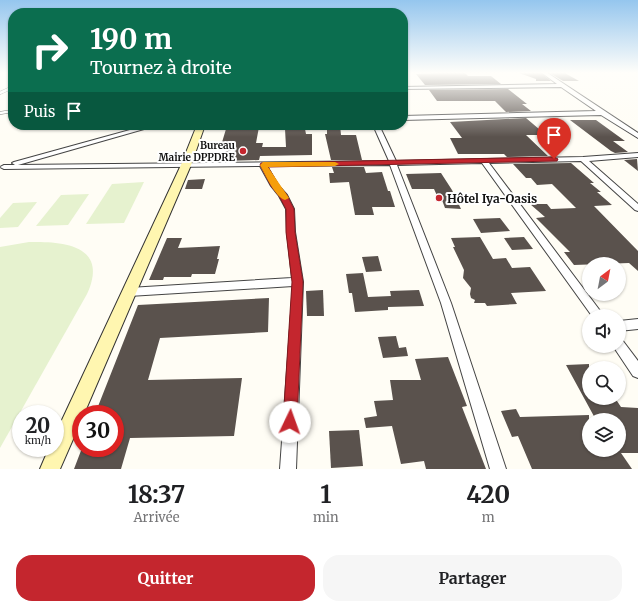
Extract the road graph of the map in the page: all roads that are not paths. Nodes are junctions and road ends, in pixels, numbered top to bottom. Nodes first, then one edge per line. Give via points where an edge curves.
1 (575, 94) edge
2 (602, 113) junction
3 (408, 118) edge
4 (137, 130) edge
5 (199, 130) edge
6 (378, 130) edge
7 (638, 136) edge
8 (638, 155) edge
9 (583, 159) junction
10 (484, 161) junction
11 (393, 163) junction
12 (186, 165) junction
13 (263, 165) junction
14 (2, 167) edge
15 (638, 208) edge
16 (298, 282) junction
17 (129, 292) junction
18 (593, 309) edge
19 (638, 324) edge
20 (626, 325) edge
21 (625, 353) edge
22 (638, 372) edge
23 (50, 469) edge
24 (288, 469) edge
25 (498, 469) edge

1 - 2 street
2 - 3 street
2 - 7 street
4 - 14 street
5 - 12 street
6 - 11 street
8 - 9 street
9 - 10 street
9 - 15 street
10 - 11 street
10 - 18 street
11 - 13 street
11 - 25 street via 446,303
12 - 13 street
12 - 14 street
12 - 17 street
13 - 16 street via 290,209
16 - 17 street
16 - 24 street
17 - 23 street
19 - 20 street
21 - 22 street

